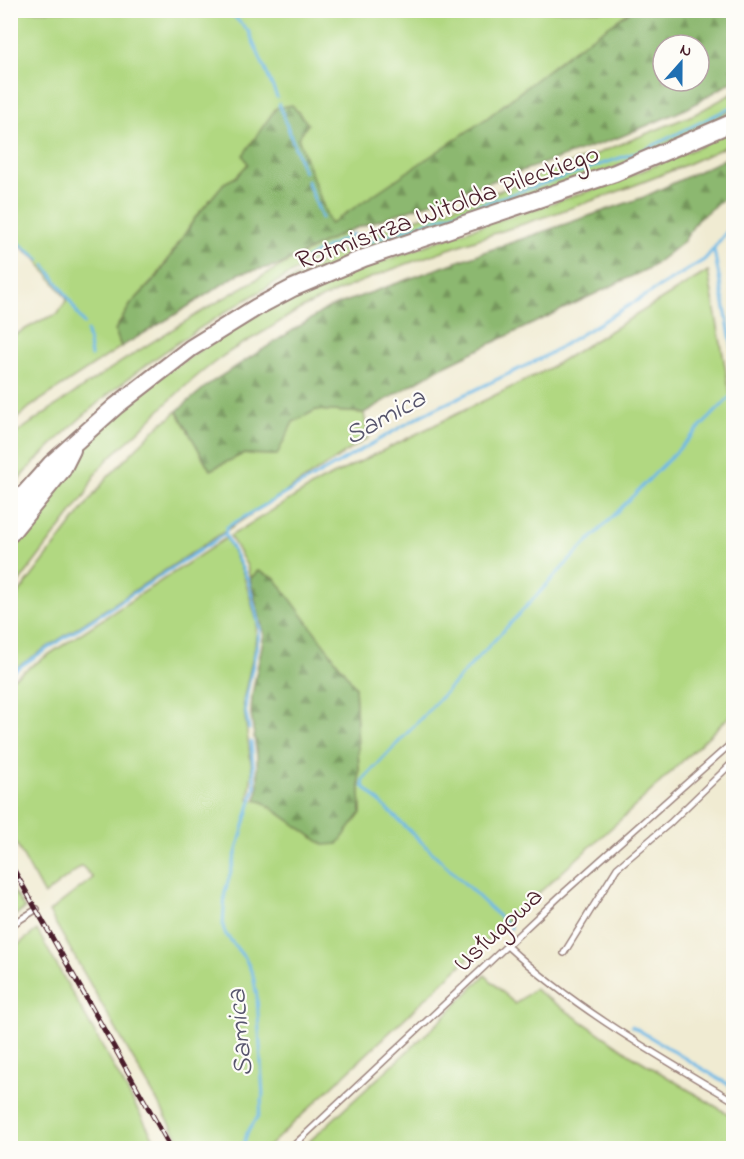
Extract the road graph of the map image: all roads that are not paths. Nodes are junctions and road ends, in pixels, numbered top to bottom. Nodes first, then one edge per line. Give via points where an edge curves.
1 (734, 122) edge
2 (75, 444) junction
3 (10, 510) edge
4 (10, 534) edge
5 (734, 741) edge
6 (734, 761) edge
7 (37, 909) dead end
8 (10, 926) edge
9 (507, 946) junction
10 (564, 953) dead end
11 (734, 1101) edge
12 (291, 1149) edge

1 - 2 main road, Rotmistrza Witolda Pileckiego via 615,173 364,258 293,288 191,348 116,406
2 - 3 main road, Rotmistrza Witolda Pileckiego via 51,464
2 - 4 main road, Rotmistrza Witolda Pileckiego via 62,470
5 - 9 lane, Usługowa
6 - 10 lane via 617,868
7 - 8 lane
9 - 11 lane via 625,1036
9 - 12 lane, Usługowa

